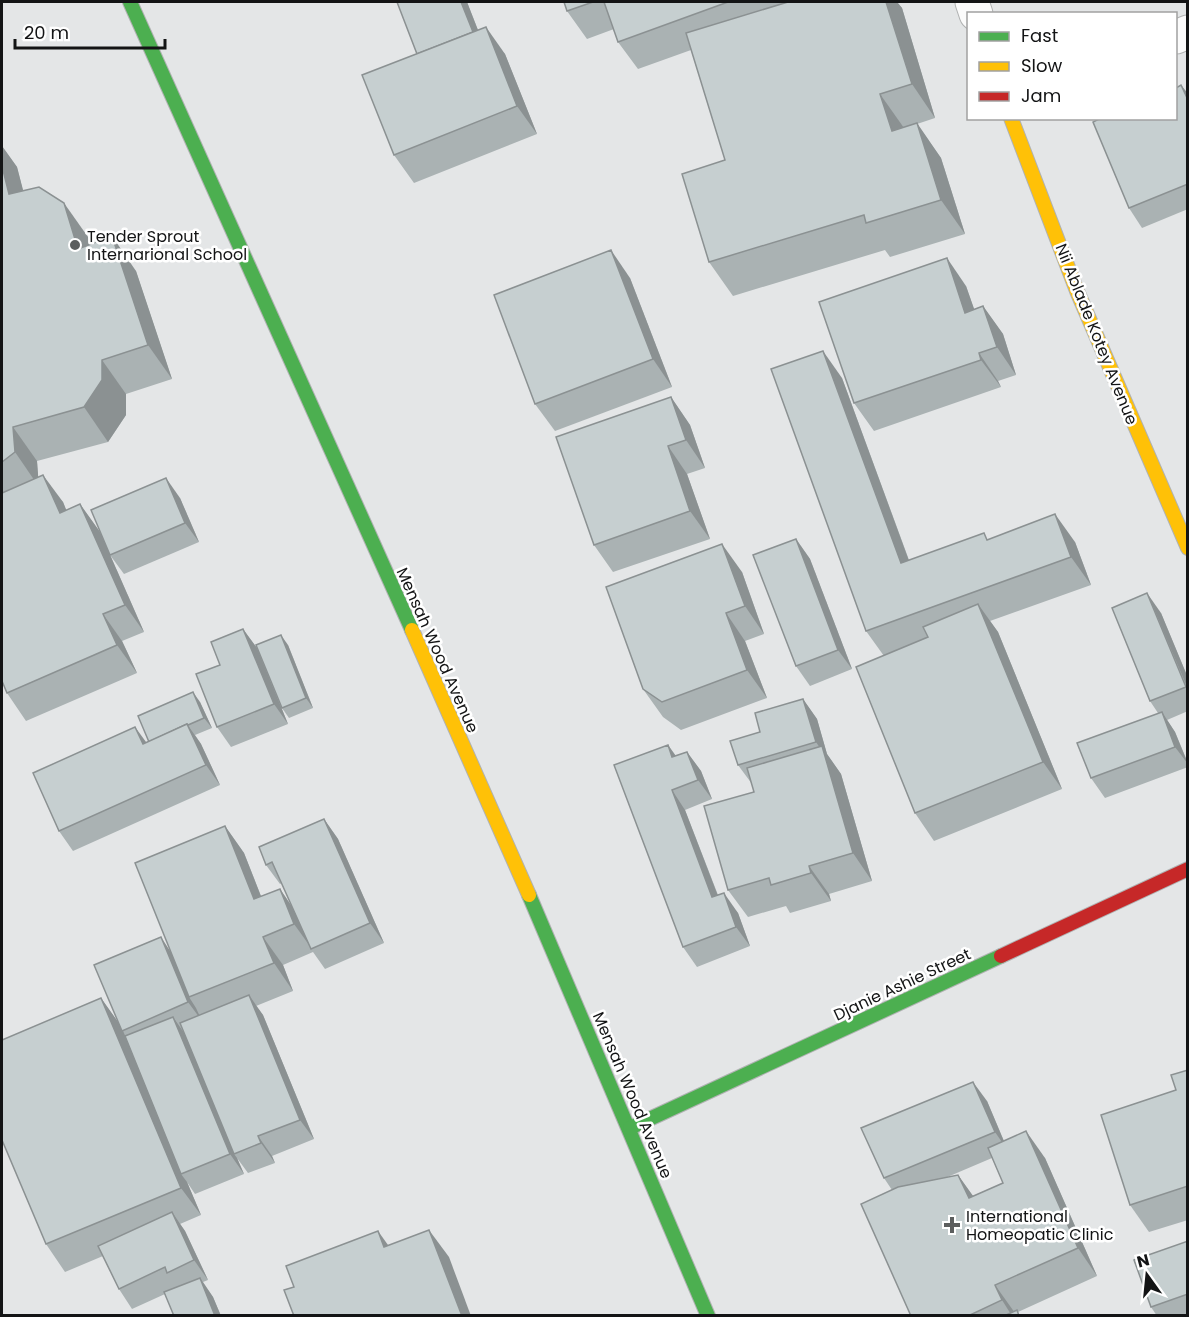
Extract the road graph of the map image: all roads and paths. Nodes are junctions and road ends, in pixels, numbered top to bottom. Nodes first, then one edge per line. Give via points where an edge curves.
1 (130, 2) edge
2 (1012, 120) edge
3 (1188, 548) edge
4 (1188, 869) edge
5 (630, 1128) junction
6 (708, 1316) edge

1 - 5 street, Mensah Wood Avenue
2 - 3 street, Nii Ablade Kotey Avenue via 1077,291
4 - 5 street, Djanie Ashie Street
5 - 6 street, Mensah Wood Avenue

